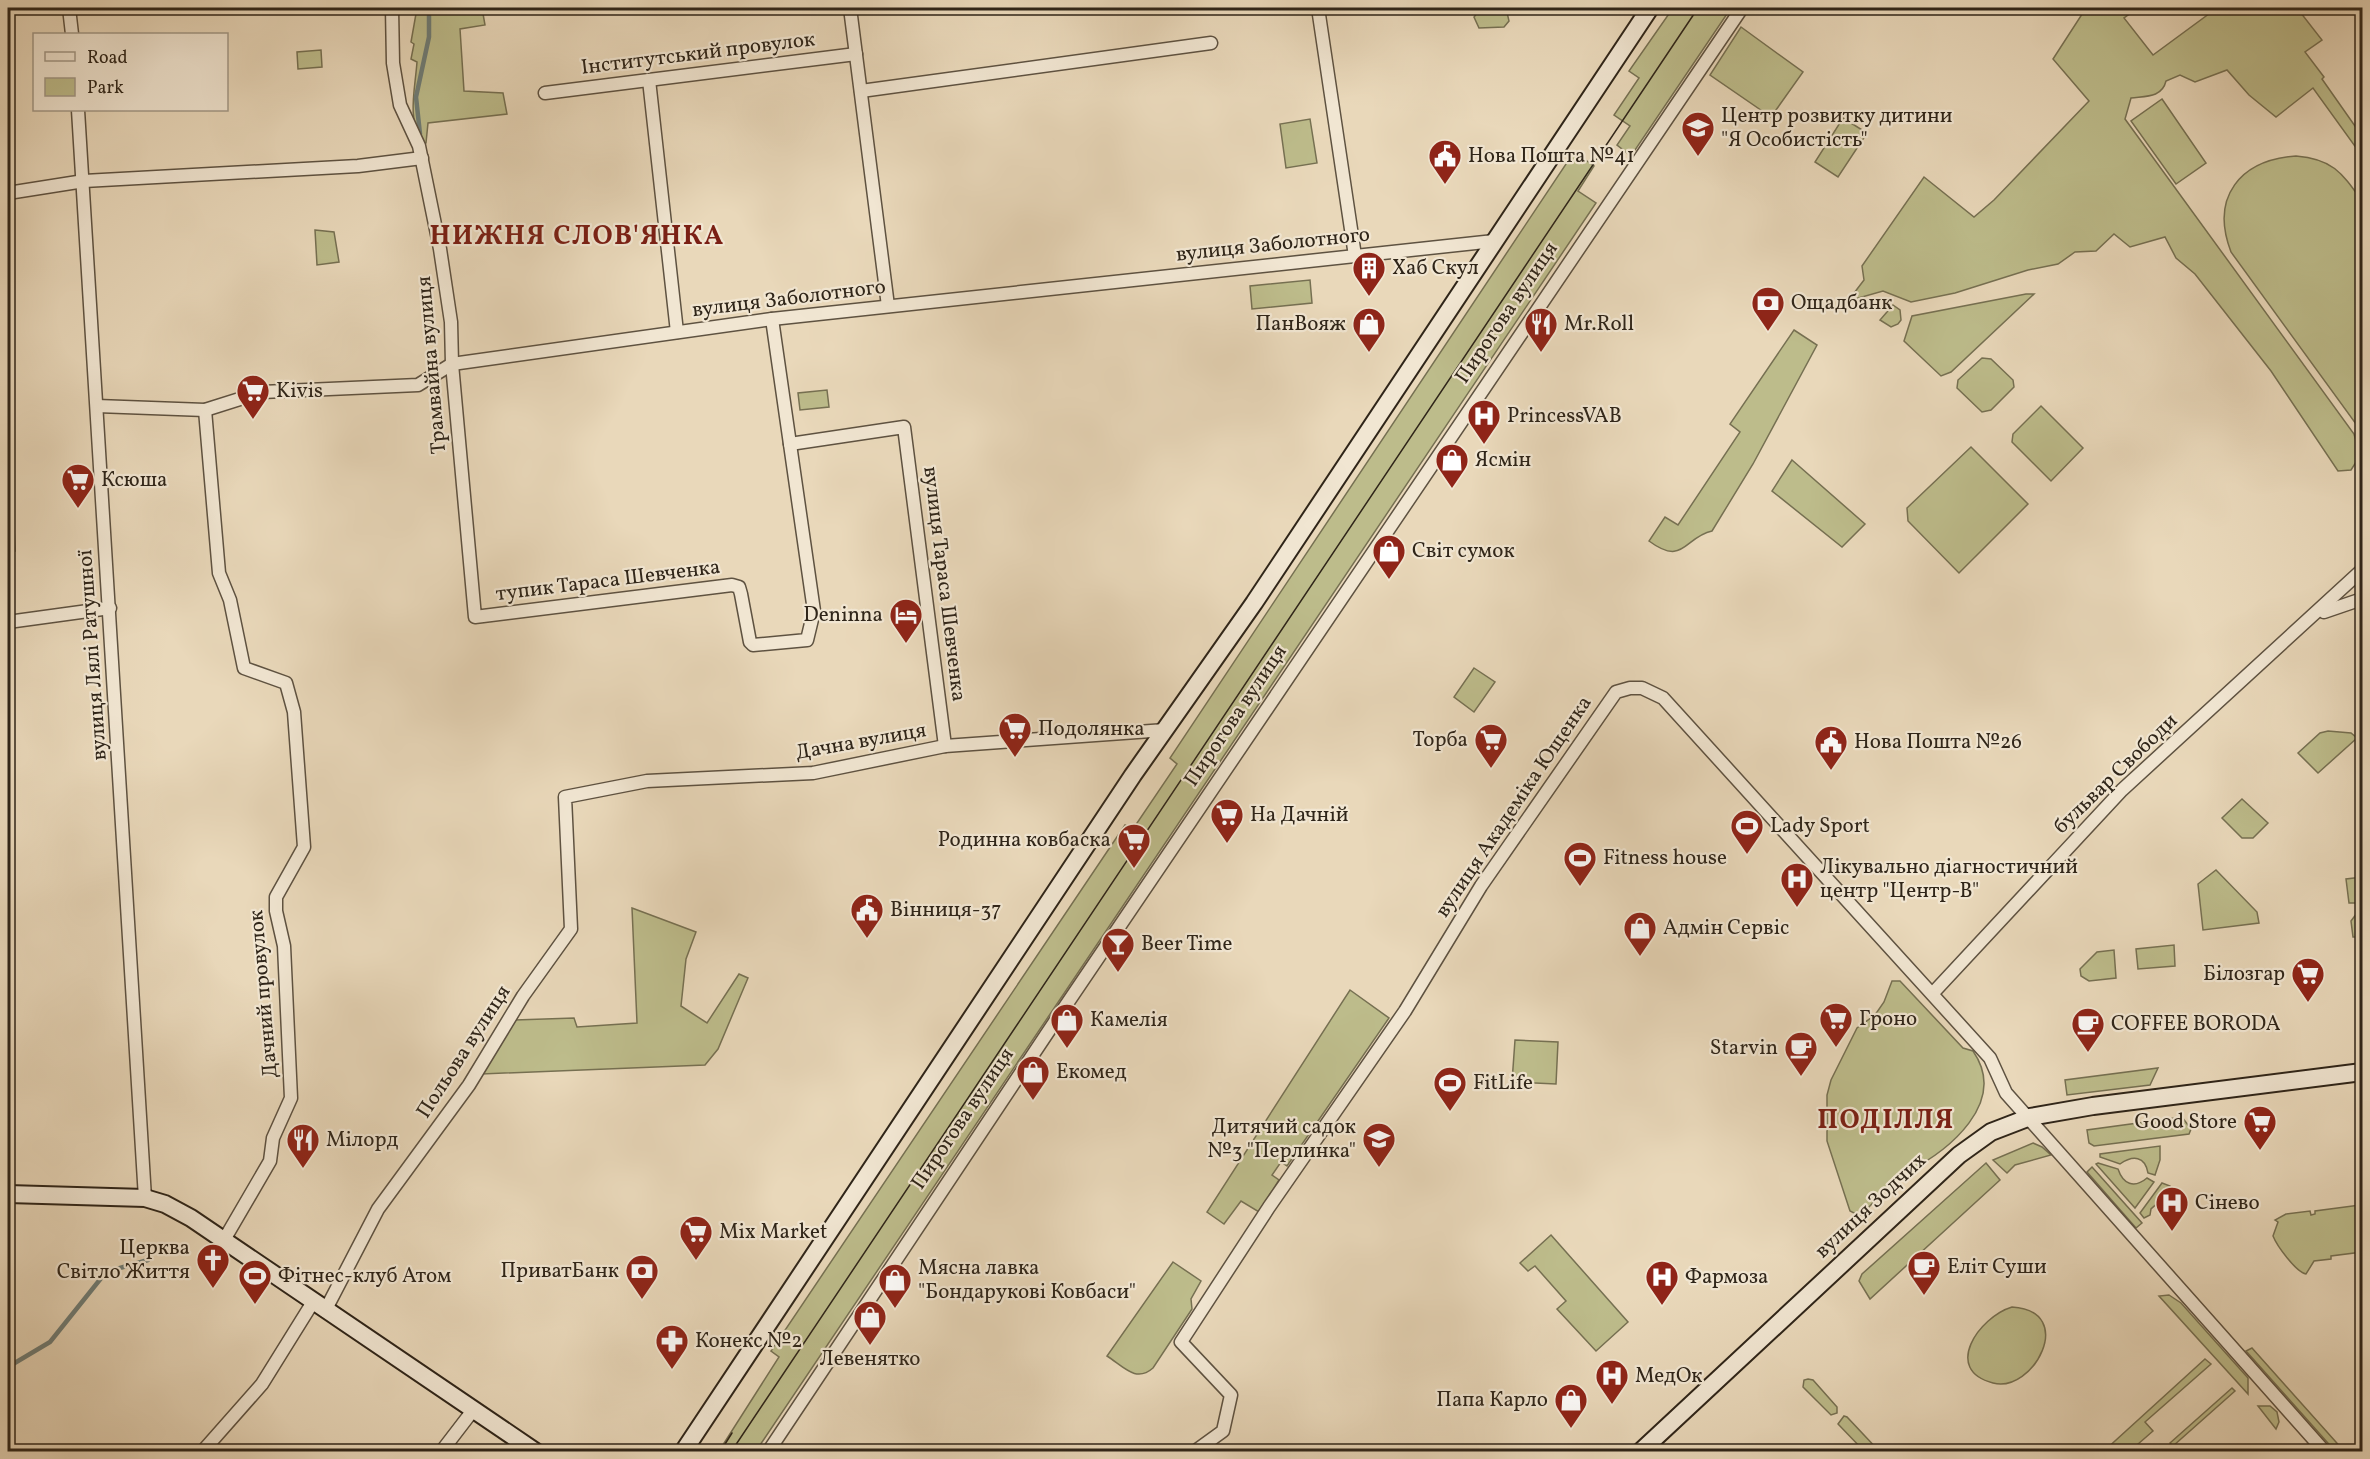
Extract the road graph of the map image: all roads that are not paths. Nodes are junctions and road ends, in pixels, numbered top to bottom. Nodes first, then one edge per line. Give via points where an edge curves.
1 (69, 8) edge
2 (392, 8) edge
3 (850, 8) edge
4 (1318, 8) edge
5 (1650, 8) edge
6 (1742, 8) edge
7 (72, 33) edge
8 (1211, 43) dead end
9 (856, 54) junction
10 (649, 80) junction
11 (861, 91) junction
12 (545, 93) dead end
13 (78, 111) edge
14 (422, 158) junction
15 (84, 181) junction
16 (8, 193) edge
17 (1494, 241) junction
18 (1355, 256) junction
19 (888, 306) junction
20 (772, 319) junction
21 (677, 332) junction
22 (452, 364) junction
23 (97, 406) junction
24 (205, 410) junction
25 (790, 444) junction
26 (2362, 570) edge
27 (2362, 599) edge
28 (110, 608) junction
29 (475, 617) joint
30 (2312, 618) junction
31 (8, 622) edge
32 (1165, 730) junction
33 (945, 746) junction
34 (565, 797) joint
35 (1933, 993) junction
36 (2362, 1072) edge
37 (2030, 1117) junction
38 (8, 1194) edge
39 (145, 1198) junction
40 (224, 1240) junction
41 (319, 1306) junction
42 (474, 1409) junction
43 (202, 1452) edge
44 (441, 1452) edge
45 (536, 1452) edge
46 (683, 1452) edge
47 (768, 1452) edge
48 (1194, 1452) edge
49 (1640, 1452) edge
50 (2325, 1452) edge

1 - 7 street
2 - 14 street, Трамвайна вулиця via 393,63 400,105
3 - 9 street
4 - 18 street
5 - 17 main road
6 - 47 street, Пирогова вулиця
8 - 11 street
9 - 10 street, Інститутський провулок
9 - 11 street
10 - 12 street, Інститутський провулок
10 - 21 street
11 - 19 street
13 - 15 street, вулиця Лялі Ратушної
14 - 15 street via 358,166
14 - 22 street, Трамвайна вулиця via 451,322
15 - 16 street
15 - 23 street, вулиця Лялі Ратушної
17 - 18 street, вулиця Заболотного
17 - 32 main road
18 - 19 street, вулиця Заболотного
19 - 20 street, вулиця Заболотного
20 - 21 street, вулиця Заболотного
20 - 25 street
21 - 22 street, вулиця Заболотного
22 - 24 street, вулиця Заболотного via 418,385 262,392
22 - 29 street, Трамвайна вулиця
23 - 24 street, вулиця Заболотного
23 - 28 street, вулиця Лялі Ратушної
24 - 40 street, Дачний провулок via 219,573 230,600 244,668 286,683 294,712 304,847 276,897 284,946 291,1098 273,1138 270,1161
25 - 29 street, тупик Тараса Шевченка via 814,611 807,640 753,645 739,587 732,585
25 - 33 street, вулиця Тараса Шевченка via 904,427
26 - 30 street, бульвар Свободи
27 - 30 street, бульвар Свободи
28 - 31 street
28 - 39 street, вулиця Лялі Ратушної
30 - 35 street, бульвар Свободи via 2122,790
32 - 33 street, Дачна вулиця
32 - 46 main road
33 - 34 street, Дачна вулиця via 813,773 647,781
34 - 41 street, Польова вулиця via 571,929 523,996 469,1085 378,1209
35 - 37 street, вулиця Академіка Ющенка via 1989,1058 2006,1093
35 - 48 street, вулиця Академіка Ющенка via 1663,698 1642,688 1616,692 1481,886 1405,1011 1181,1342 1231,1395 1224,1431
36 - 37 main road, вулиця Зодчих
37 - 49 main road, вулиця Зодчих via 1991,1132 1959,1155
37 - 50 street, вулиця Академіка Ющенка
38 - 39 main road
39 - 40 main road via 165,1204
40 - 41 main road
41 - 42 main road
41 - 43 street, Польова вулиця via 262,1384
42 - 44 street
42 - 45 main road

